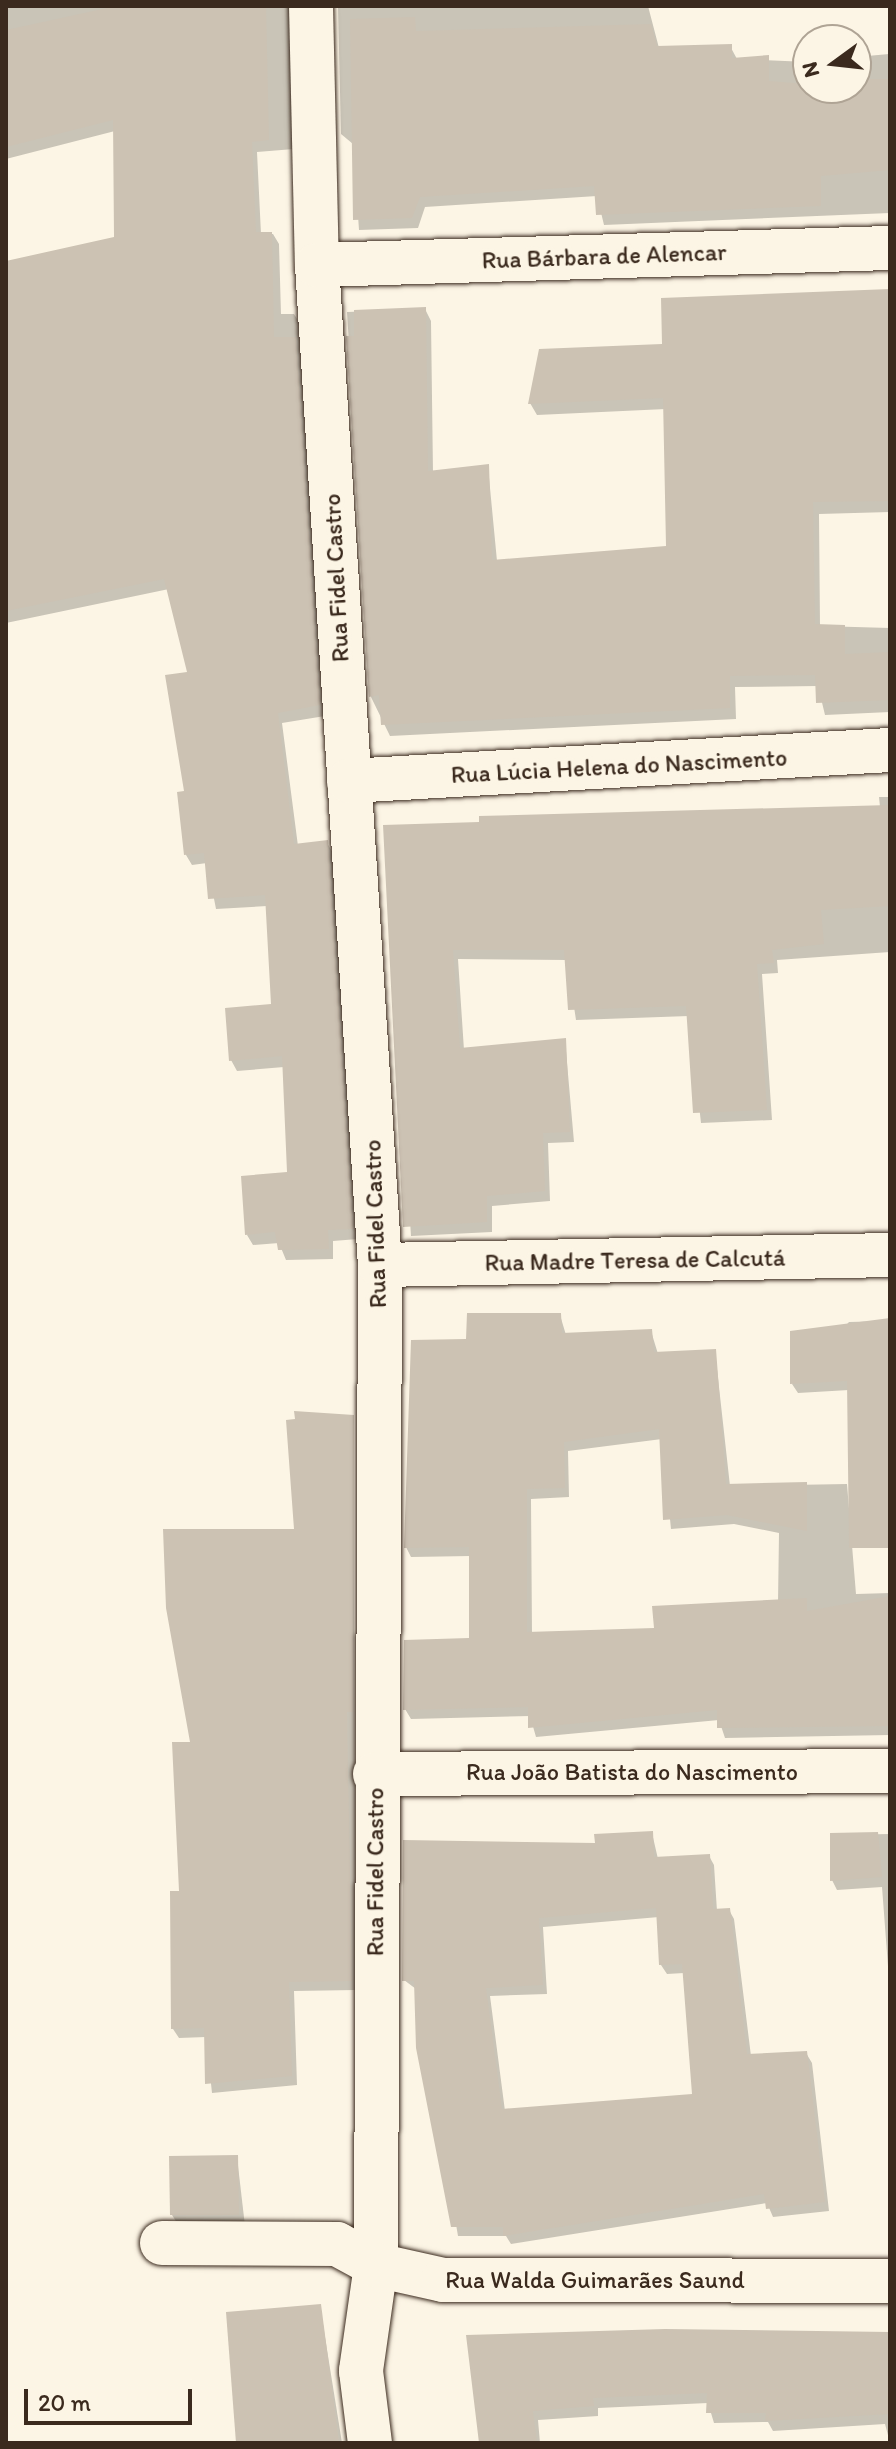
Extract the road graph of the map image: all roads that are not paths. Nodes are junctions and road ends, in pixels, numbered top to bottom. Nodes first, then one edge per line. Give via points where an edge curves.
1 (311, 6) edge
2 (890, 248) edge
3 (317, 265) junction
4 (890, 750) edge
5 (349, 781) junction
6 (890, 1255) edge
7 (380, 1265) junction
8 (890, 1771) edge
9 (375, 1774) junction
10 (162, 2243) dead end
11 (376, 2265) junction
12 (890, 2281) edge
13 (370, 2443) edge

1 - 3 street, Rua Fidel Castro
2 - 3 street, Rua Bárbara de Alencar
3 - 5 street, Rua Fidel Castro
4 - 5 street, Rua Lúcia Helena do Nascimento
5 - 7 street, Rua Fidel Castro
6 - 7 street, Rua Madre Teresa de Calcutá
7 - 9 street, Rua Fidel Castro
8 - 9 street, Rua João Batista do Nascimento
9 - 11 street, Rua Fidel Castro
10 - 11 street, Rua Walda Guimarães Saund via 337,2244
11 - 12 street, Rua Walda Guimarães Saund via 443,2280
11 - 13 street, Rua Fidel Castro via 361,2371

